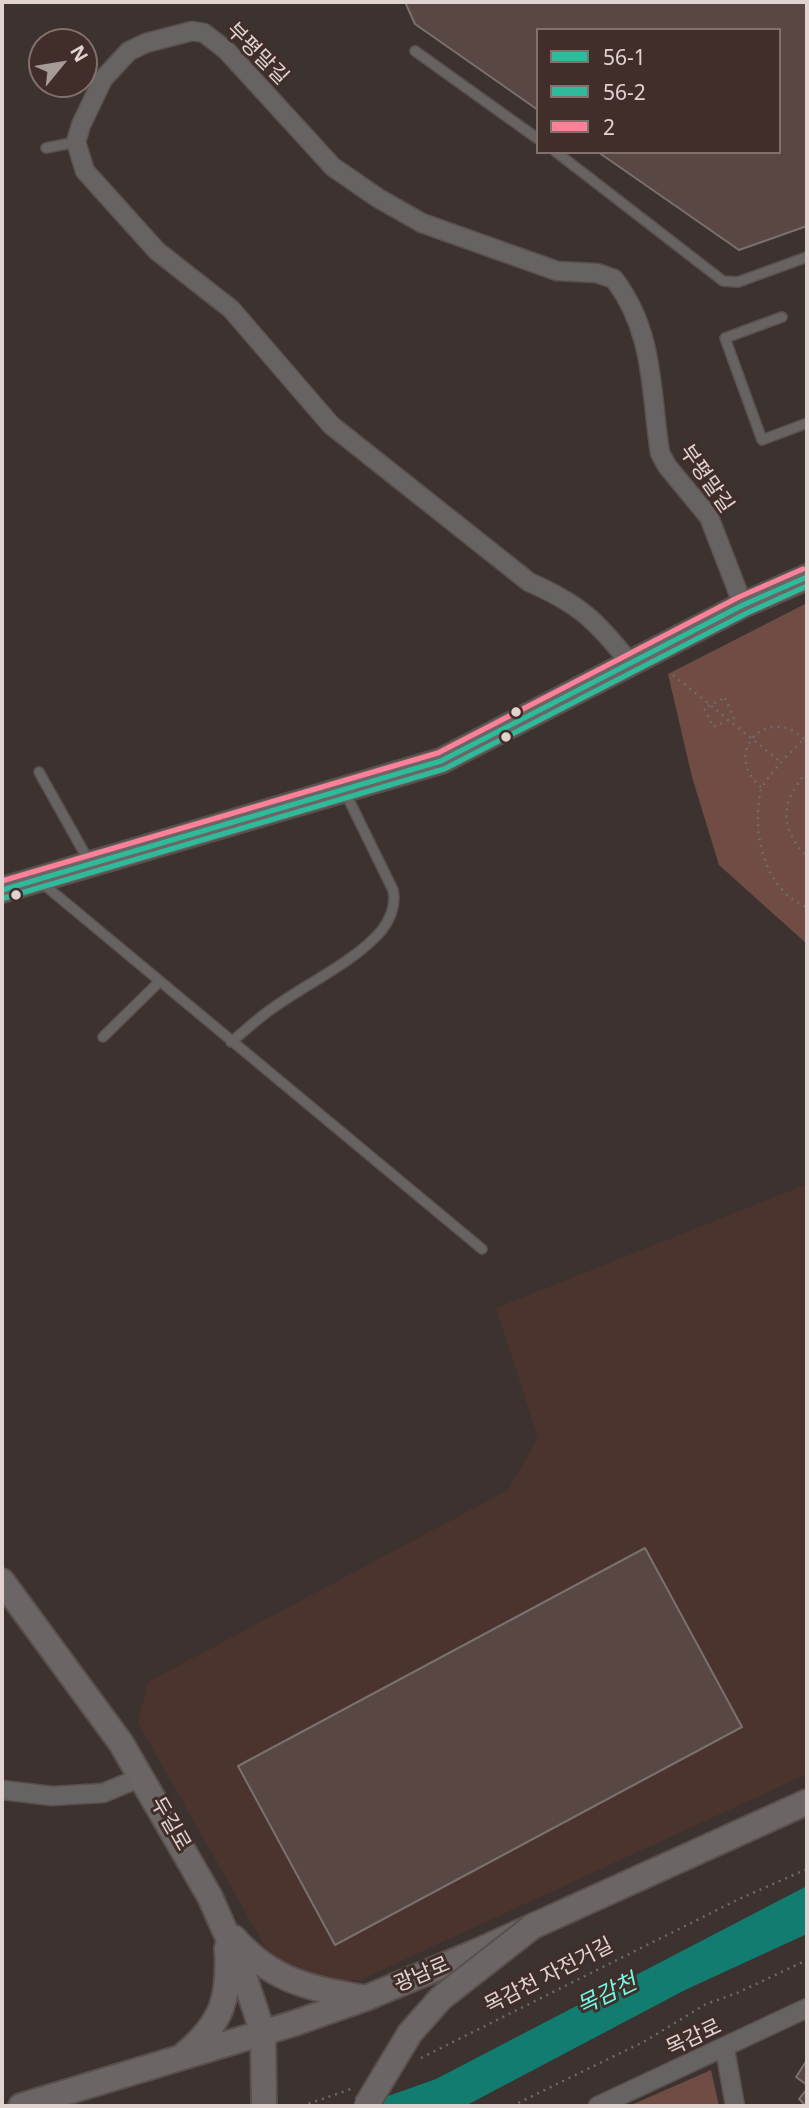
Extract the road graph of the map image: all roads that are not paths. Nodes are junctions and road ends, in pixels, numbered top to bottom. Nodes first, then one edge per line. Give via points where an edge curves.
1 (415, 51) dead end
2 (536, 138) edge
3 (76, 142) junction
4 (46, 148) dead end
5 (558, 154) edge
6 (807, 257) edge
7 (782, 317) dead end
8 (807, 423) edge
9 (807, 577) edge
10 (743, 605) junction
11 (630, 663) junction
12 (39, 772) dead end
13 (344, 791) junction
14 (91, 865) junction
15 (38, 880) junction
16 (2, 890) edge
17 (159, 982) junction
18 (103, 1037) dead end
19 (232, 1042) junction
20 (482, 1249) dead end
21 (2, 1581) edge
22 (142, 1777) junction
23 (2, 1790) edge
24 (807, 1802) edge
25 (533, 1926) junction
26 (226, 1929) junction
27 (366, 1998) junction
28 (807, 2008) edge
29 (263, 2033) junction
30 (725, 2049) junction
31 (179, 2059) junction
32 (361, 2096) edge
33 (264, 2102) edge
34 (21, 2106) edge
35 (598, 2106) edge
36 (735, 2106) edge

1 - 2 lane
3 - 4 lane
3 - 10 street, 부평말길 via 88,104 114,64 129,51 192,31 204,33 226,50 333,167 377,198 422,223 557,271 597,273 614,279 648,348 660,453 709,517
3 - 11 street via 85,171 157,251 231,309 331,425 529,582 567,599 597,621
5 - 6 lane via 723,281 738,282
7 - 8 lane via 724,338 762,439
9 - 10 street
10 - 11 street
11 - 13 street via 441,761
12 - 14 lane
13 - 14 street
13 - 19 lane via 393,890 390,914 382,930
14 - 15 street
15 - 16 street
15 - 17 lane
17 - 18 lane
17 - 19 lane
19 - 20 lane
21 - 22 street, 두길로
22 - 23 street via 103,1793 52,1796
22 - 26 street, 두길로
24 - 25 street, 광남로
25 - 27 street, 광남로
25 - 32 street, bridge via 441,1998
26 - 27 street via 265,1968 281,1976 300,1985
26 - 29 street, 두길로
26 - 31 street via 228,1981 220,2014 202,2039
27 - 29 street, 광남로
28 - 30 street, 목감로
29 - 31 street, 광남로
29 - 33 street, 두길로
30 - 35 street, 목감로
30 - 36 street
31 - 34 street, 광남로

